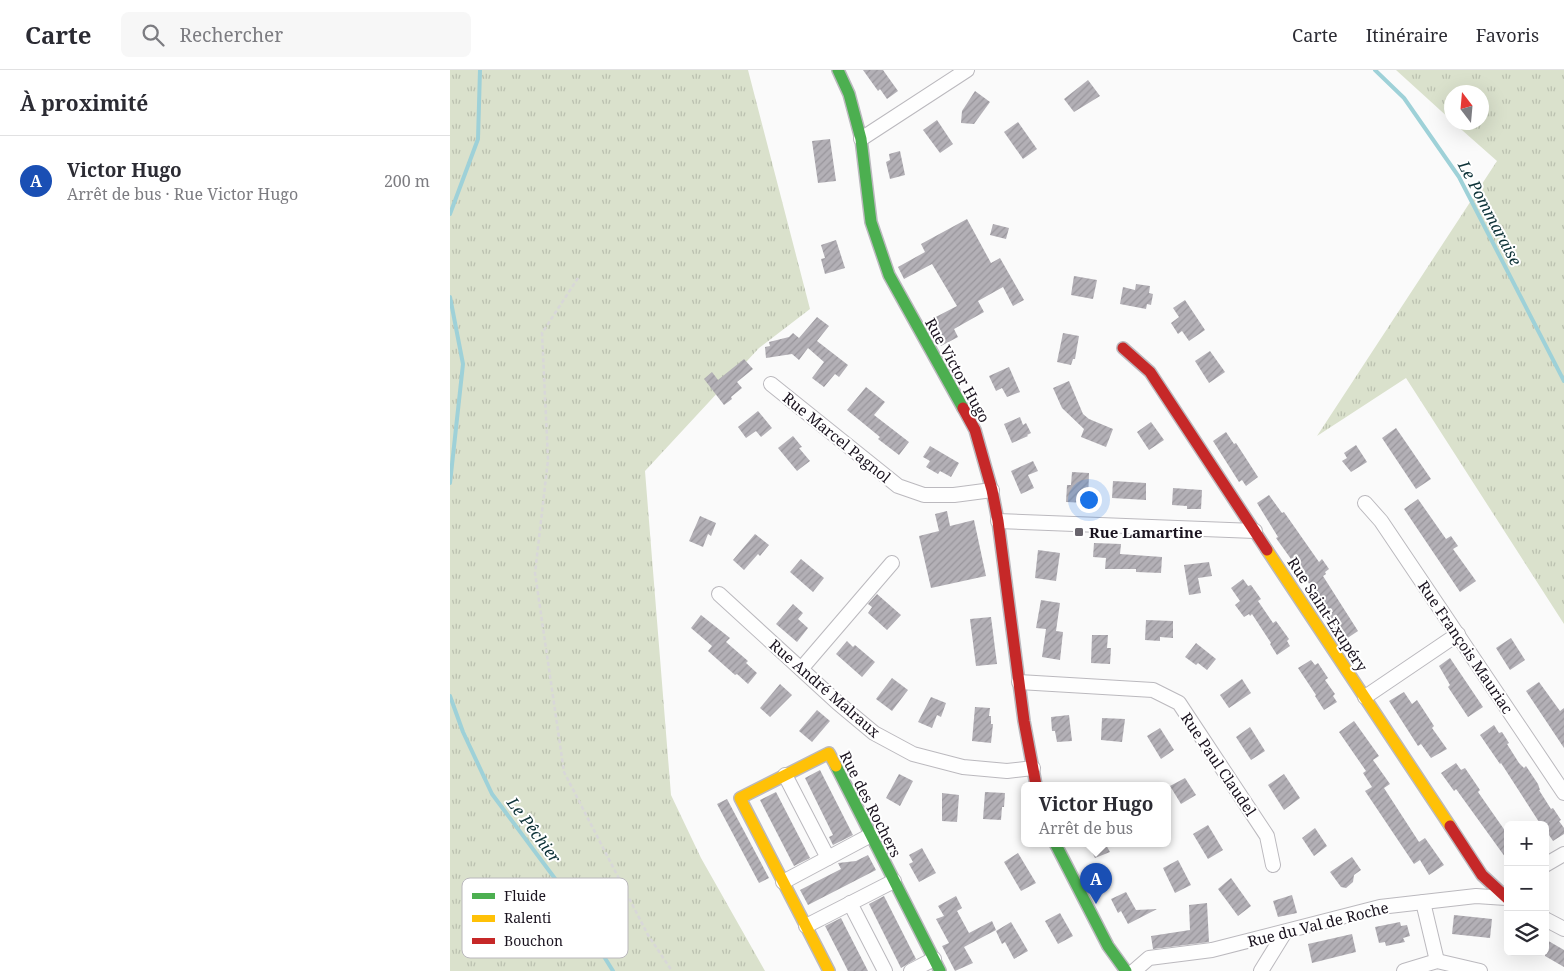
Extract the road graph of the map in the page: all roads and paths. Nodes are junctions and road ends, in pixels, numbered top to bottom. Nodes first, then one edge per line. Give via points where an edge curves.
1 (838, 70) edge
2 (967, 70) edge
3 (861, 139) junction
4 (578, 278) dead end
5 (1123, 348) dead end
6 (770, 384) dead end
7 (992, 490) junction
8 (1365, 503) dead end
9 (998, 521) junction
10 (1255, 531) junction
11 (892, 563) dead end
12 (719, 594) dead end
13 (1458, 634) junction
14 (801, 668) junction
15 (1019, 682) junction
16 (1365, 697) junction
17 (1033, 768) junction
18 (785, 775) junction
19 (1035, 782) edge
20 (1564, 793) edge
21 (871, 835) junction
22 (1058, 847) edge
23 (1564, 854) edge
24 (828, 858) junction
25 (1549, 862) edge
26 (1273, 865) dead end
27 (619, 878) edge
28 (894, 881) junction
29 (783, 882) junction
30 (1504, 895) edge
31 (628, 896) edge
32 (1504, 898) edge
33 (1423, 902) junction
34 (850, 904) junction
35 (1549, 921) edge
36 (806, 926) junction
37 (1564, 929) edge
38 (1285, 932) junction
39 (1437, 961) junction
40 (937, 965) edge
41 (672, 971) edge
42 (830, 971) edge
43 (885, 971) edge
44 (910, 971) edge
45 (1126, 971) edge
46 (1134, 971) edge
47 (1260, 971) edge
48 (1404, 971) edge
49 (1480, 971) edge

1 - 3 street, Rue Victor Hugo via 849,94
2 - 3 street
3 - 7 street, Rue Victor Hugo via 872,222 889,275 975,430
4 - 27 path via 542,334 548,460 535,573 564,772
5 - 10 street, Rue Saint-Exupéry via 1150,372
6 - 7 street, Rue Marcel Pagnol via 898,486 924,495
7 - 9 street, Rue Victor Hugo
8 - 13 street, Rue François Mauriac via 1381,521
9 - 10 street
9 - 15 street, Rue Victor Hugo
10 - 16 street, Rue Saint-Exupéry
11 - 14 street
12 - 14 street, Rue André Malraux
13 - 16 street
13 - 20 street, Rue François Mauriac
14 - 17 street, Rue André Malraux via 874,733 913,754 963,767 1007,771
15 - 17 street, Rue Victor Hugo
15 - 26 street, Rue Paul Claudel via 1153,690 1179,703 1266,836
16 - 30 street, Rue Saint-Exupéry via 1482,875
17 - 19 street, Rue Victor Hugo
18 - 21 street, Rue des Rochers via 829,753
18 - 24 street
18 - 29 street, Rue des Rochers via 740,798
21 - 24 street
21 - 28 street, Rue des Rochers
22 - 45 street via 1108,946
23 - 25 street
24 - 29 street
28 - 34 street
28 - 40 street, Rue des Rochers
29 - 36 street, Rue des Rochers
31 - 41 path
32 - 33 street, Rue du Val de Roche via 1476,896
33 - 38 street, Rue du Val de Roche via 1380,907
33 - 39 street
34 - 36 street
34 - 43 street
35 - 37 street
36 - 42 street, Rue des Rochers
38 - 46 street, Rue du Val de Roche via 1212,950 1149,958
38 - 47 street
39 - 48 street
39 - 49 street
40 - 44 street

